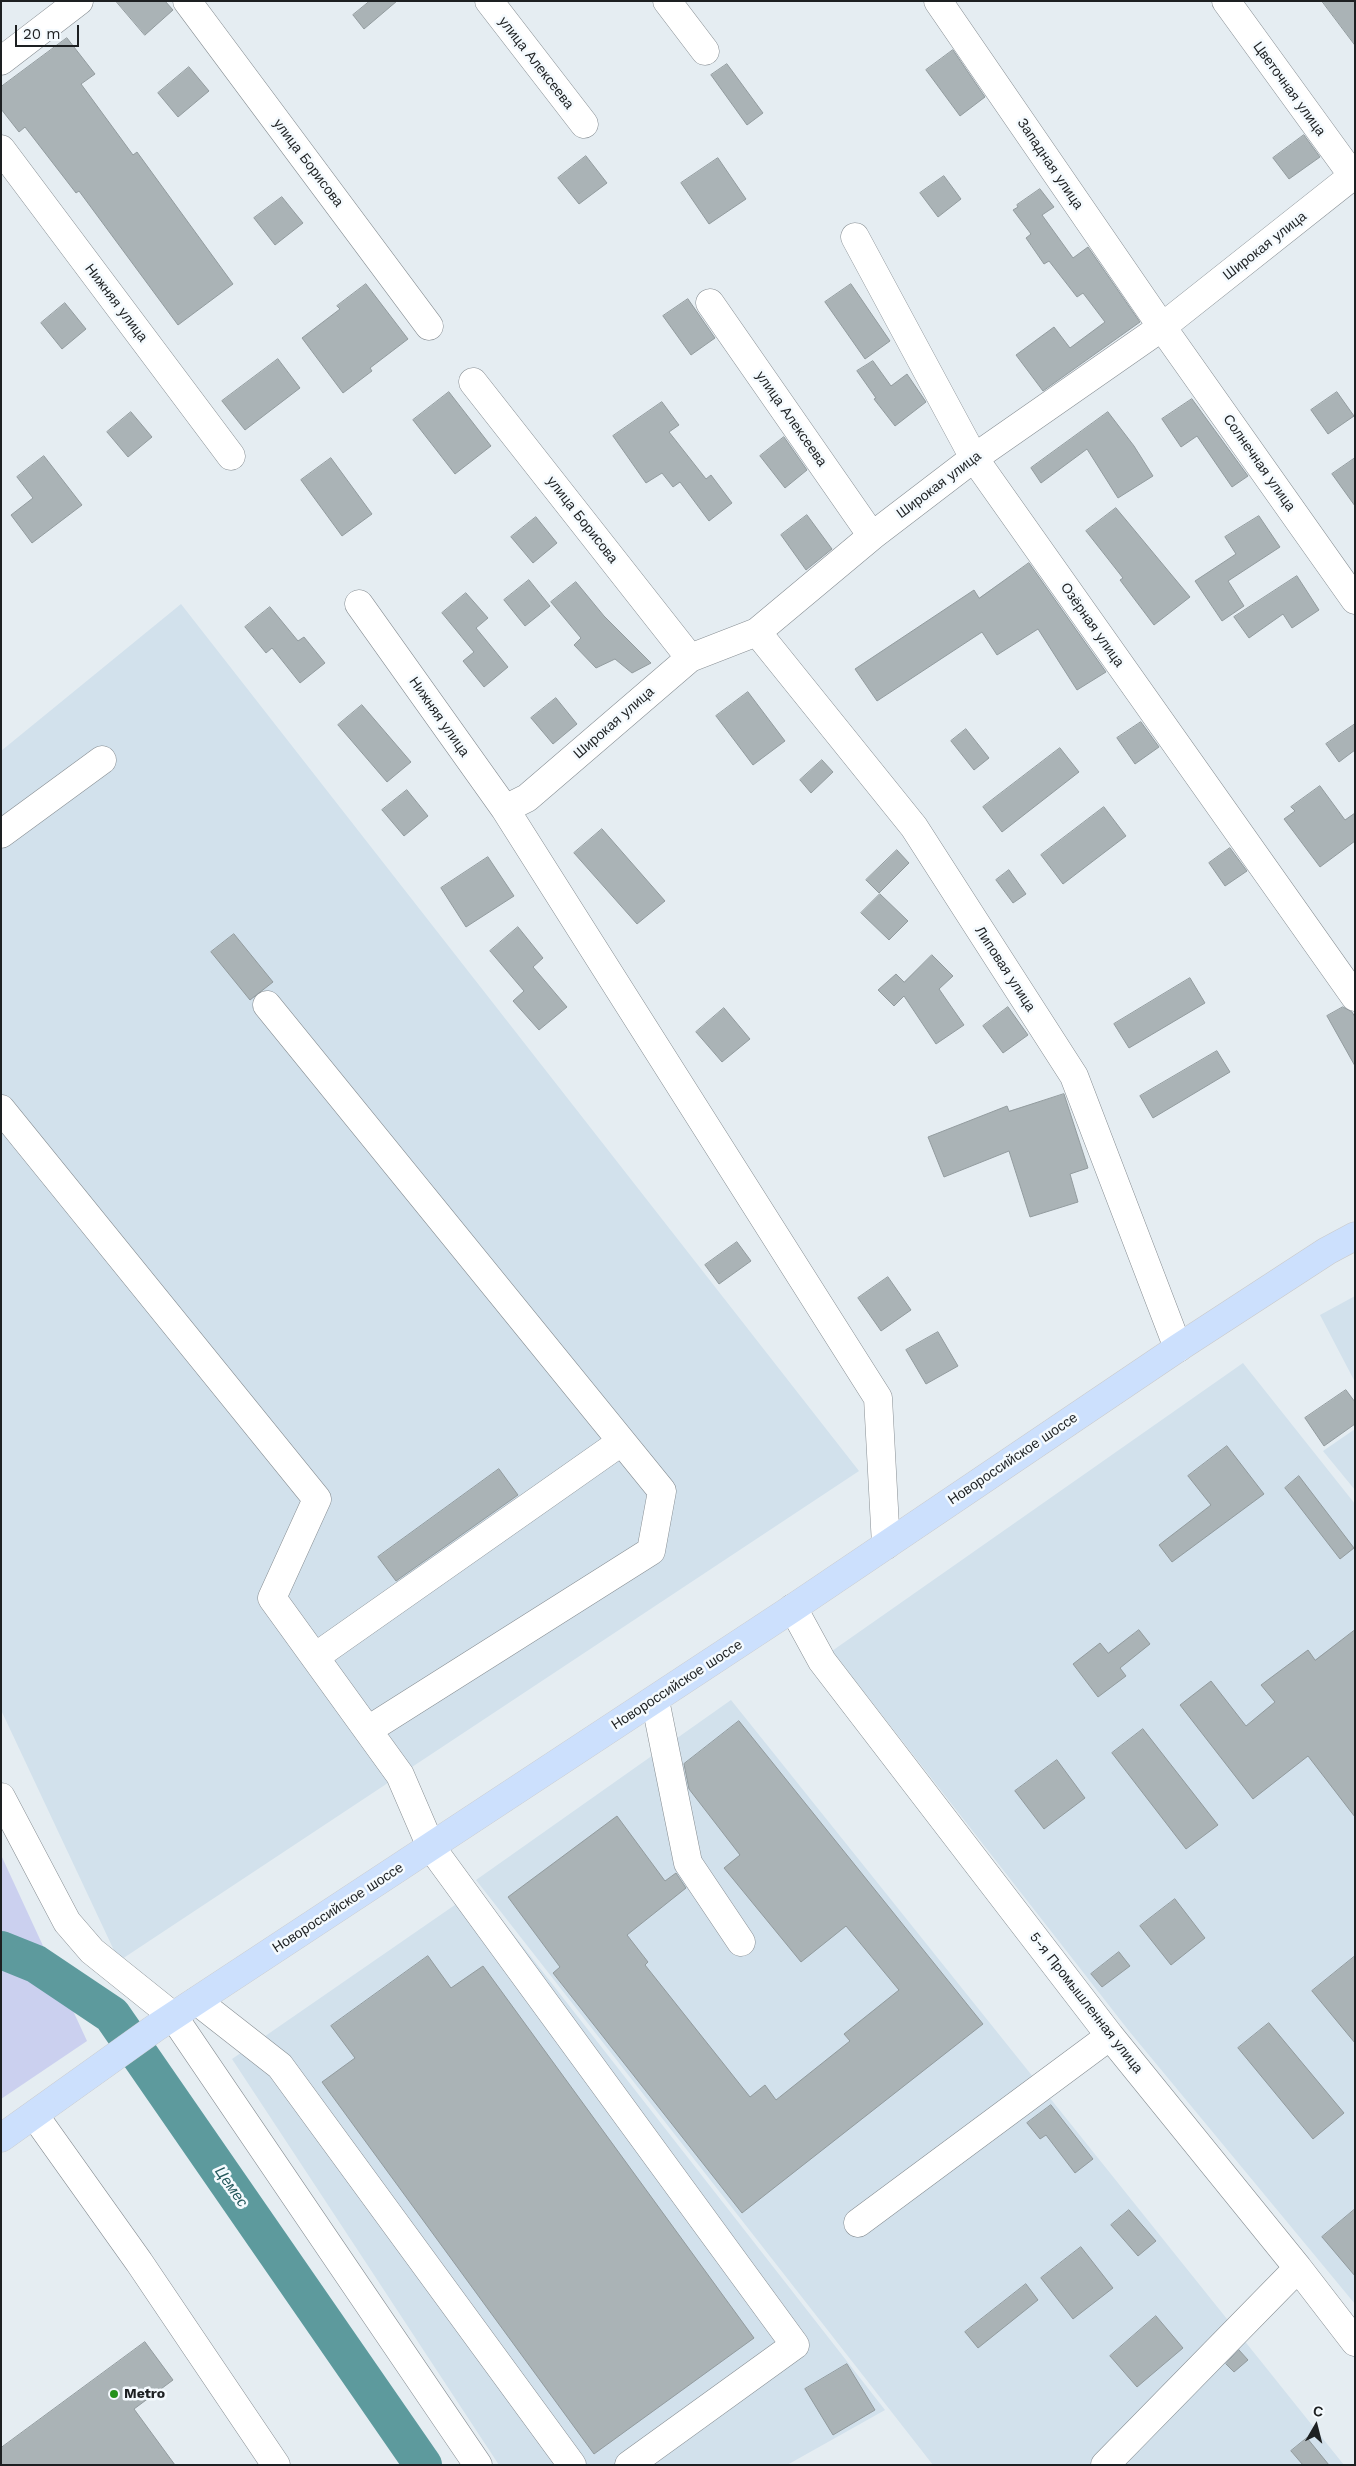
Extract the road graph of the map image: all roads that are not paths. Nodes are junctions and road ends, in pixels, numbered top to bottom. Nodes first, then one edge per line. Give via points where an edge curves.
1 (79, 1) edge
2 (187, 1) edge
3 (489, 1) edge
4 (667, 1) edge
5 (938, 1) edge
6 (1226, 1) edge
7 (705, 51) dead end
8 (1, 61) edge
9 (584, 124) dead end
10 (1, 149) edge
11 (1354, 175) edge
12 (855, 237) dead end
13 (710, 303) dead end
14 (429, 326) dead end
15 (1162, 327) junction
16 (473, 382) dead end
17 (231, 456) dead end
18 (974, 458) junction
19 (872, 536) junction
20 (1355, 600) edge
21 (359, 604) dead end
22 (757, 632) junction
23 (690, 658) junction
24 (102, 760) dead end
25 (516, 803) junction
26 (1, 834) edge
27 (1355, 996) edge
28 (267, 1005) dead end
29 (1, 1109) edge
30 (1355, 1236) edge
31 (1178, 1348) junction
32 (621, 1442) junction
33 (886, 1545) junction
34 (793, 1608) junction
35 (315, 1657) junction
36 (655, 1700) junction
37 (368, 1730) junction
38 (1, 1797) edge
39 (431, 1847) junction
40 (741, 1942) dead end
41 (197, 2001) junction
42 (164, 2022) junction
43 (1110, 2036) junction
44 (35, 2116) junction
45 (1, 2138) edge
46 (858, 2223) dead end
47 (1298, 2268) junction
48 (1355, 2342) edge
49 (276, 2465) edge
50 (478, 2465) edge
51 (572, 2465) edge
52 (630, 2465) edge
53 (1105, 2465) edge

1 - 8 street
2 - 14 street, улица Борисова
3 - 9 street, улица Алексеева
4 - 7 street
5 - 15 street, Западная улица
6 - 11 street, Цветочная улица
10 - 17 street, Нижняя улица
11 - 15 street, Широкая улица
12 - 18 street, Озёрная улица
13 - 19 street, улица Алексеева
15 - 18 street, Широкая улица
15 - 20 street, Солнечная улица
16 - 23 street, улица Борисова
18 - 19 street, Широкая улица
18 - 27 street, Озёрная улица
19 - 22 street, Широкая улица
21 - 25 street, Нижняя улица
22 - 23 street, Широкая улица
22 - 31 street, Липовая улица via 914,827 1074,1076
23 - 25 street, Широкая улица
24 - 26 street
25 - 33 street, Нижняя улица via 878,1398
28 - 32 street
29 - 35 street via 317,1498 272,1598
30 - 31 main road, Новороссийское шоссе via 1326,1251
31 - 33 main road, Новороссийское шоссе
32 - 35 street
32 - 37 street via 662,1490 651,1551
33 - 34 main road, Новороссийское шоссе
34 - 36 main road, Новороссийское шоссе
34 - 43 street, 5-я Промышленная улица via 822,1661
35 - 37 street
36 - 39 main road, Новороссийское шоссе
36 - 40 street via 688,1863
37 - 39 street via 400,1775
38 - 42 street via 67,1922
39 - 41 main road, Новороссийское шоссе
39 - 52 street via 795,2345
41 - 42 main road, Новороссийское шоссе
41 - 51 street via 280,2066
42 - 44 main road, Новороссийское шоссе
42 - 50 street
43 - 46 street
43 - 47 street, 5-я Промышленная улица
44 - 45 main road, Новороссийское шоссе
44 - 49 street via 139,2262
47 - 48 street, 5-я Промышленная улица
47 - 53 street

